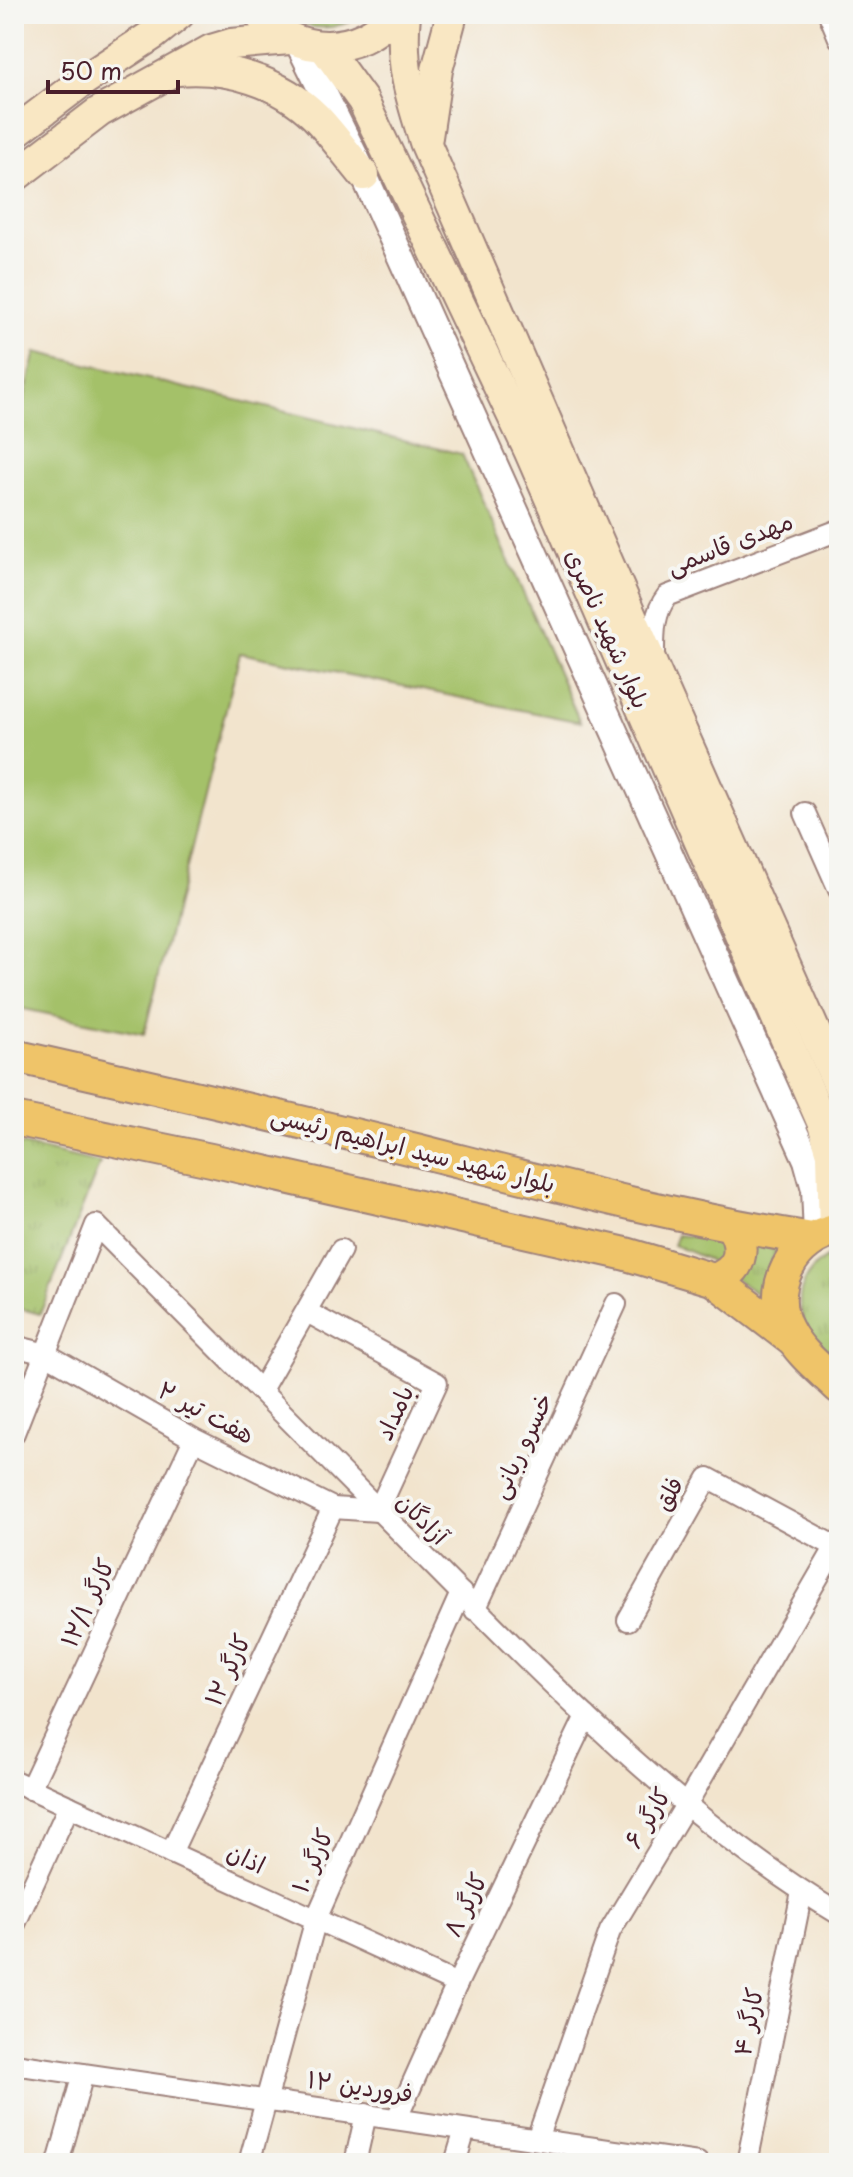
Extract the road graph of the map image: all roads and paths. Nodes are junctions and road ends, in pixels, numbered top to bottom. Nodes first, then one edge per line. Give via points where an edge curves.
1 (179, 14) edge
2 (259, 14) edge
3 (395, 14) edge
4 (405, 14) edge
5 (452, 14) edge
6 (829, 14) edge
7 (161, 24) edge
8 (839, 38) edge
9 (304, 43) junction
10 (172, 71) junction
11 (14, 133) edge
12 (425, 142) junction
13 (364, 175) junction
14 (14, 177) edge
15 (839, 530) edge
16 (654, 669) junction
17 (805, 813) dead end
18 (838, 887) edge
19 (14, 1056) edge
20 (839, 1086) edge
21 (14, 1119) edge
22 (732, 1226) junction
23 (826, 1234) edge
24 (341, 1250) dead end
25 (714, 1280) junction
26 (616, 1304) dead end
27 (307, 1312) junction
28 (794, 1341) junction
29 (14, 1346) edge
30 (46, 1354) junction
31 (839, 1387) edge
32 (261, 1390) junction
33 (14, 1433) edge
34 (194, 1439) junction
35 (333, 1508) junction
36 (378, 1511) junction
37 (837, 1544) edge
38 (461, 1593) junction
39 (475, 1610) junction
40 (628, 1620) dead end
41 (586, 1716) junction
42 (22, 1785) edge
43 (686, 1805) junction
44 (69, 1806) junction
45 (171, 1853) junction
46 (802, 1892) junction
47 (839, 1914) edge
48 (316, 1919) junction
49 (14, 1926) edge
50 (457, 1984) junction
51 (14, 2064) edge
52 (83, 2074) junction
53 (265, 2100) junction
54 (366, 2114) junction
55 (397, 2118) junction
56 (465, 2130) junction
57 (537, 2139) junction
58 (604, 2156) edge
59 (58, 2163) edge
60 (249, 2163) edge
61 (355, 2163) edge
62 (455, 2163) edge
63 (698, 2163) edge
64 (747, 2163) edge

1 - 7 main road
2 - 9 main road, بلوار شهید ناصری via 269,26
3 - 9 main road via 374,33 350,44
4 - 12 main road, بلوار شهید ناصری via 406,74
5 - 12 main road
6 - 8 street
7 - 11 main road
9 - 10 main road via 231,44
9 - 13 street
9 - 23 main road, بلوار شهید ناصری via 363,101 529,450 823,1124 832,1153
10 - 13 main road via 204,68 259,80 315,116
10 - 14 main road via 99,112
12 - 16 main road, بلوار شهید ناصری
13 - 23 street via 807,1160
15 - 16 street, مهدی قاسمی via 667,596 654,628
16 - 20 main road, بلوار شهید ناصری
17 - 18 street
19 - 22 main road, بلوار شهید سید ابراهیم رئیسی
21 - 25 main road via 611,1251
22 - 23 main road, بلوار شهید سید ابراهیم رئیسی
22 - 25 main road via 740,1254 728,1274
23 - 28 main road via 795,1254 781,1282 781,1313
24 - 27 street
25 - 28 main road
26 - 39 street, خسرو ربانی
27 - 32 street
27 - 36 street, بامداد via 437,1383
28 - 31 main road
29 - 30 street, هفت تیر ۲
30 - 32 street, آزادگان via 96,1225
30 - 33 street
30 - 34 street, هفت تیر ۲
32 - 36 street, آزادگان
34 - 35 street, هفت تیر ۲
34 - 42 street, کارگر ۱۲/۱
35 - 36 street, هفت تیر ۲
35 - 45 street, کارگر ۱۲
36 - 38 street, آزادگان
37 - 40 street, فلق via 708,1478
37 - 43 street, کارگر ۶
38 - 39 street, آزادگان
38 - 48 street, کارگر ۱۰
39 - 41 street, آزادگان
41 - 43 street, آزادگان
41 - 50 street, کارگر ۸
42 - 44 street, اذان
43 - 46 street, آزادگان
43 - 57 street, کارگر ۶ via 610,1931
44 - 45 street, اذان
44 - 49 street
45 - 48 street, اذان
46 - 47 street, آزادگان
46 - 64 street, کارگر ۴
48 - 50 street, اذان
48 - 53 street, کارگر ۱۰
50 - 55 street, کارگر ۸
51 - 52 street, ۱۲ فروردین
52 - 53 street, ۱۲ فروردین
52 - 59 street
53 - 54 street, ۱۲ فروردین
53 - 60 street, کارگر ۱۰
54 - 55 street, ۱۲ فروردین
54 - 61 street
55 - 56 street, ۱۲ فروردین
56 - 57 street, ۱۲ فروردین
56 - 62 street
57 - 58 street, ۱۲ فروردین
58 - 63 street, ۱۲ فروردین

